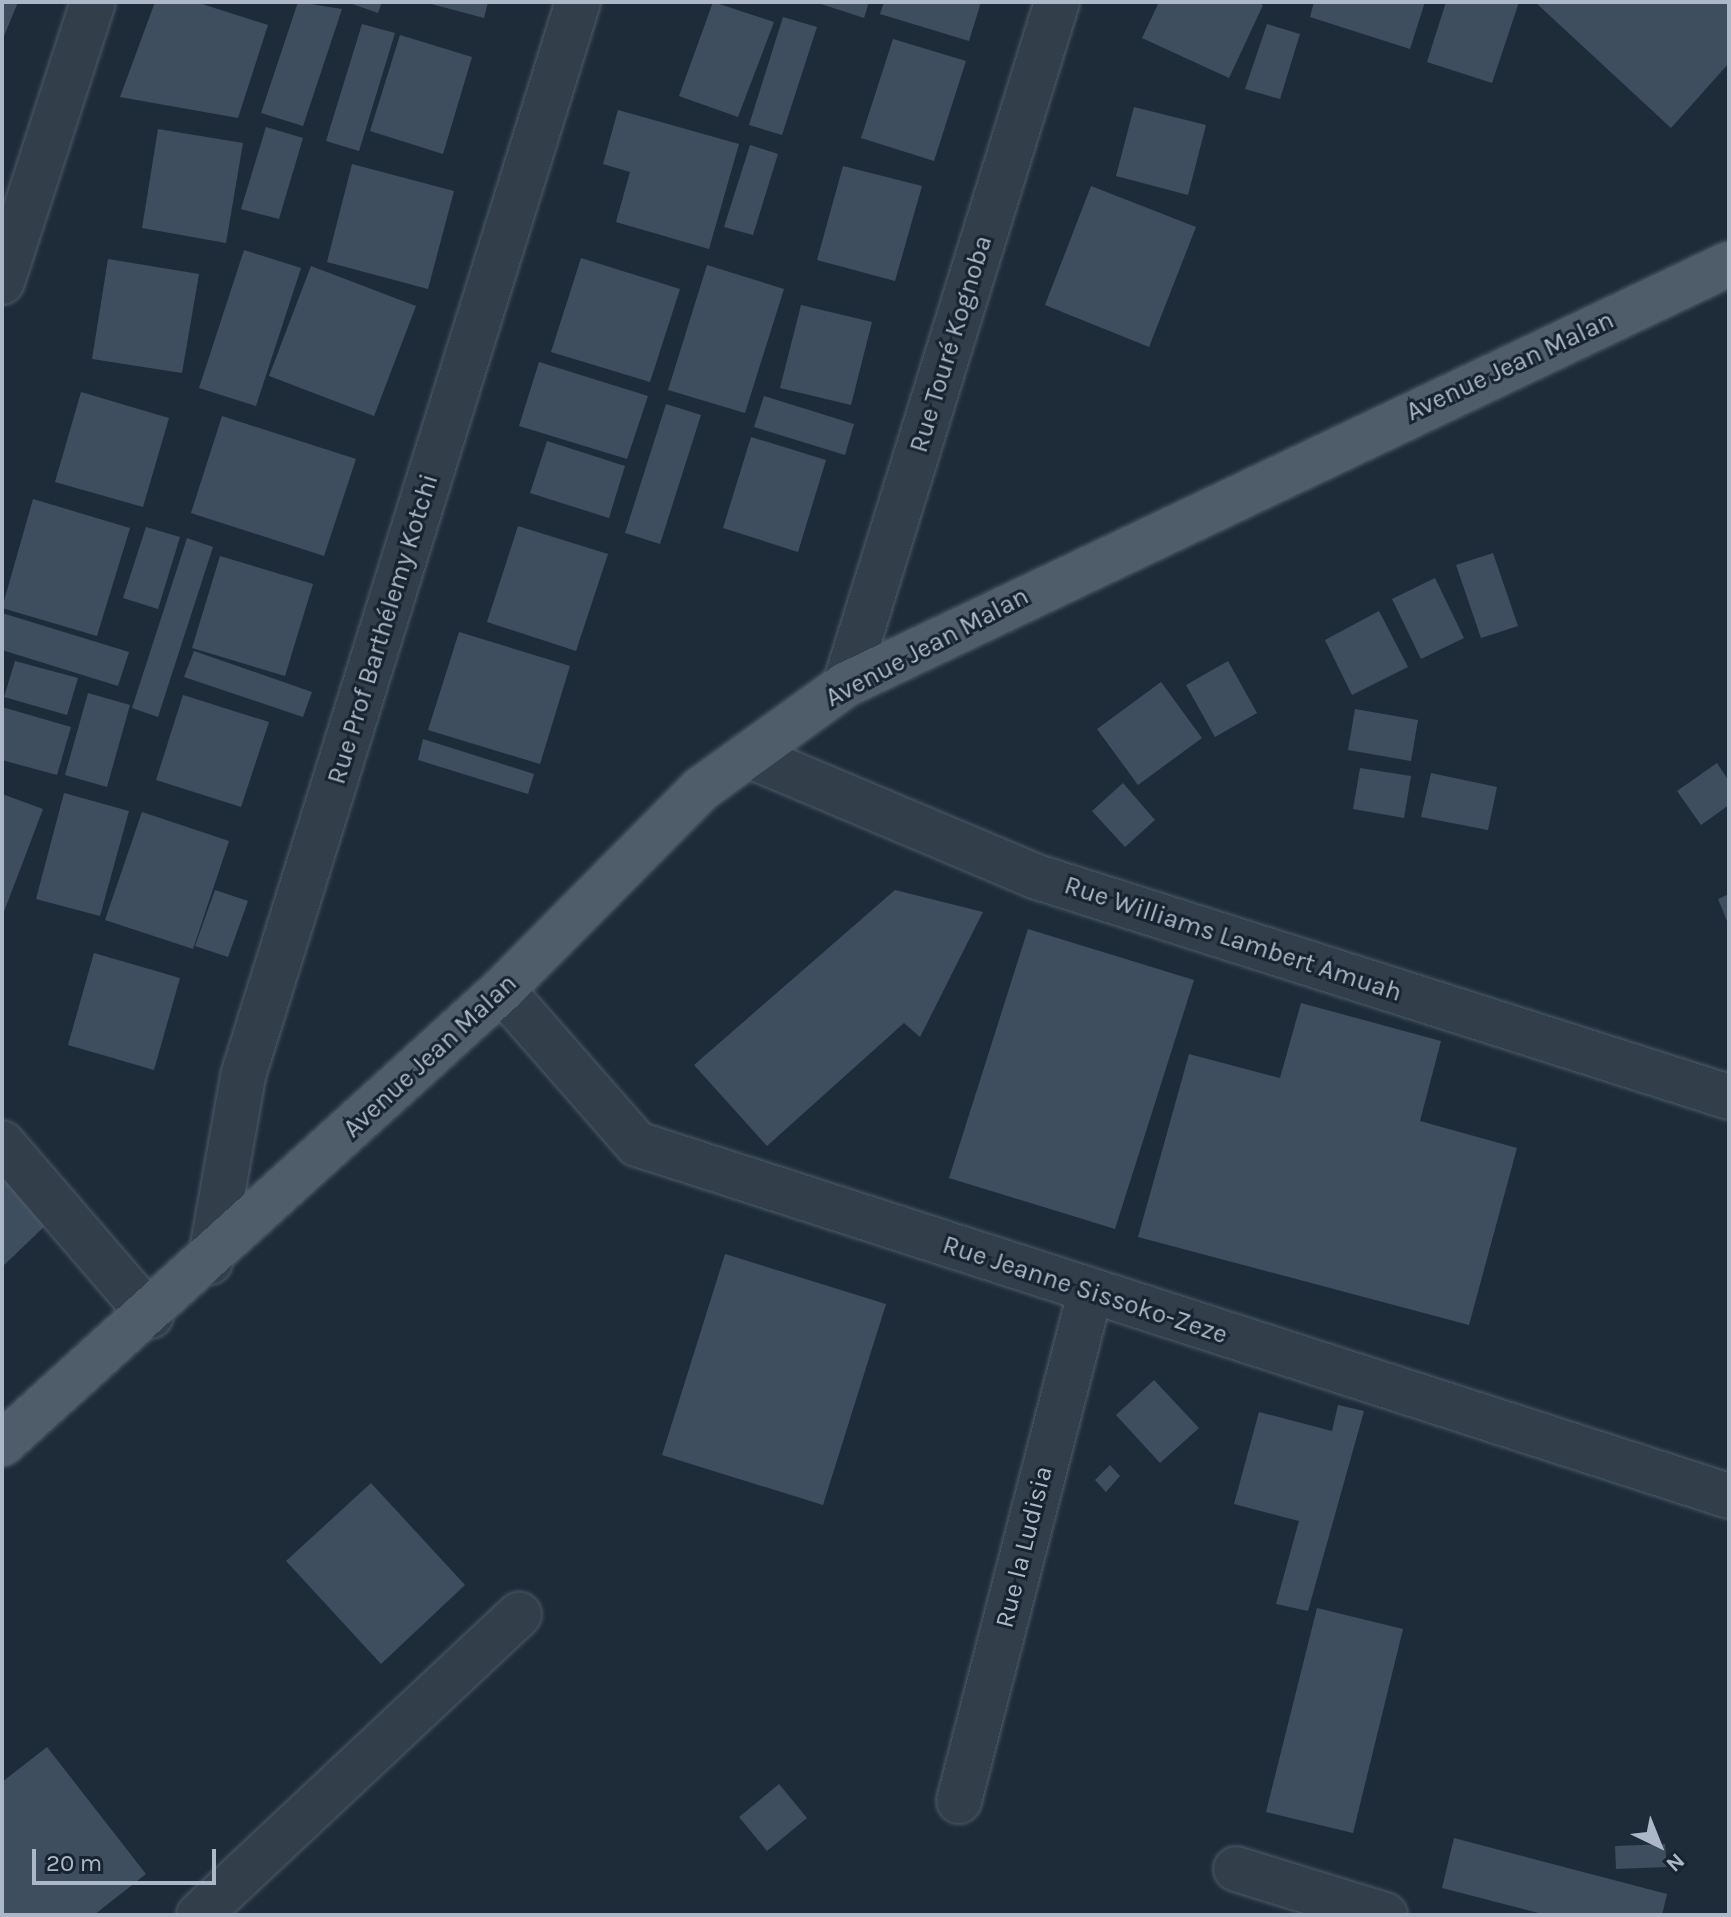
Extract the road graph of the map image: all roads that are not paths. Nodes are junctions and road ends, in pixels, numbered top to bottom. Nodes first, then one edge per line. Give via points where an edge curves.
1 (93, 2) edge
2 (578, 2) edge
3 (1057, 2) edge
4 (1729, 264) edge
5 (2, 282) edge
6 (845, 685) junction
7 (748, 755) junction
8 (502, 990) junction
9 (1729, 1097) edge
10 (2, 1143) edge
11 (210, 1262) junction
12 (1090, 1293) junction
13 (151, 1316) junction
14 (2, 1444) edge
15 (1729, 1496) edge
16 (519, 1614) dead end
17 (959, 1801) dead end
18 (1236, 1869) dead end
19 (199, 1915) edge
20 (1385, 1915) edge

1 - 5 street
2 - 11 street, Rue Prof Barthélemy Kotchi via 243,1076
3 - 6 street, Rue Touré Kognoba
4 - 6 main road, Avenue Jean Malan
6 - 7 main road, Avenue Jean Malan
7 - 8 main road, Avenue Jean Malan via 701,789
7 - 9 street, Rue Williams Lambert Amuah via 1034,876
8 - 11 main road, Avenue Jean Malan
8 - 12 street, Rue Jeanne Sissoko-Zeze via 637,1144
10 - 13 street
11 - 13 main road, Avenue Jean Malan
12 - 15 street, Rue Jeanne Sissoko-Zeze
12 - 17 street, Rue la Ludisia
13 - 14 main road, Avenue Jean Malan
16 - 19 street
18 - 20 street

